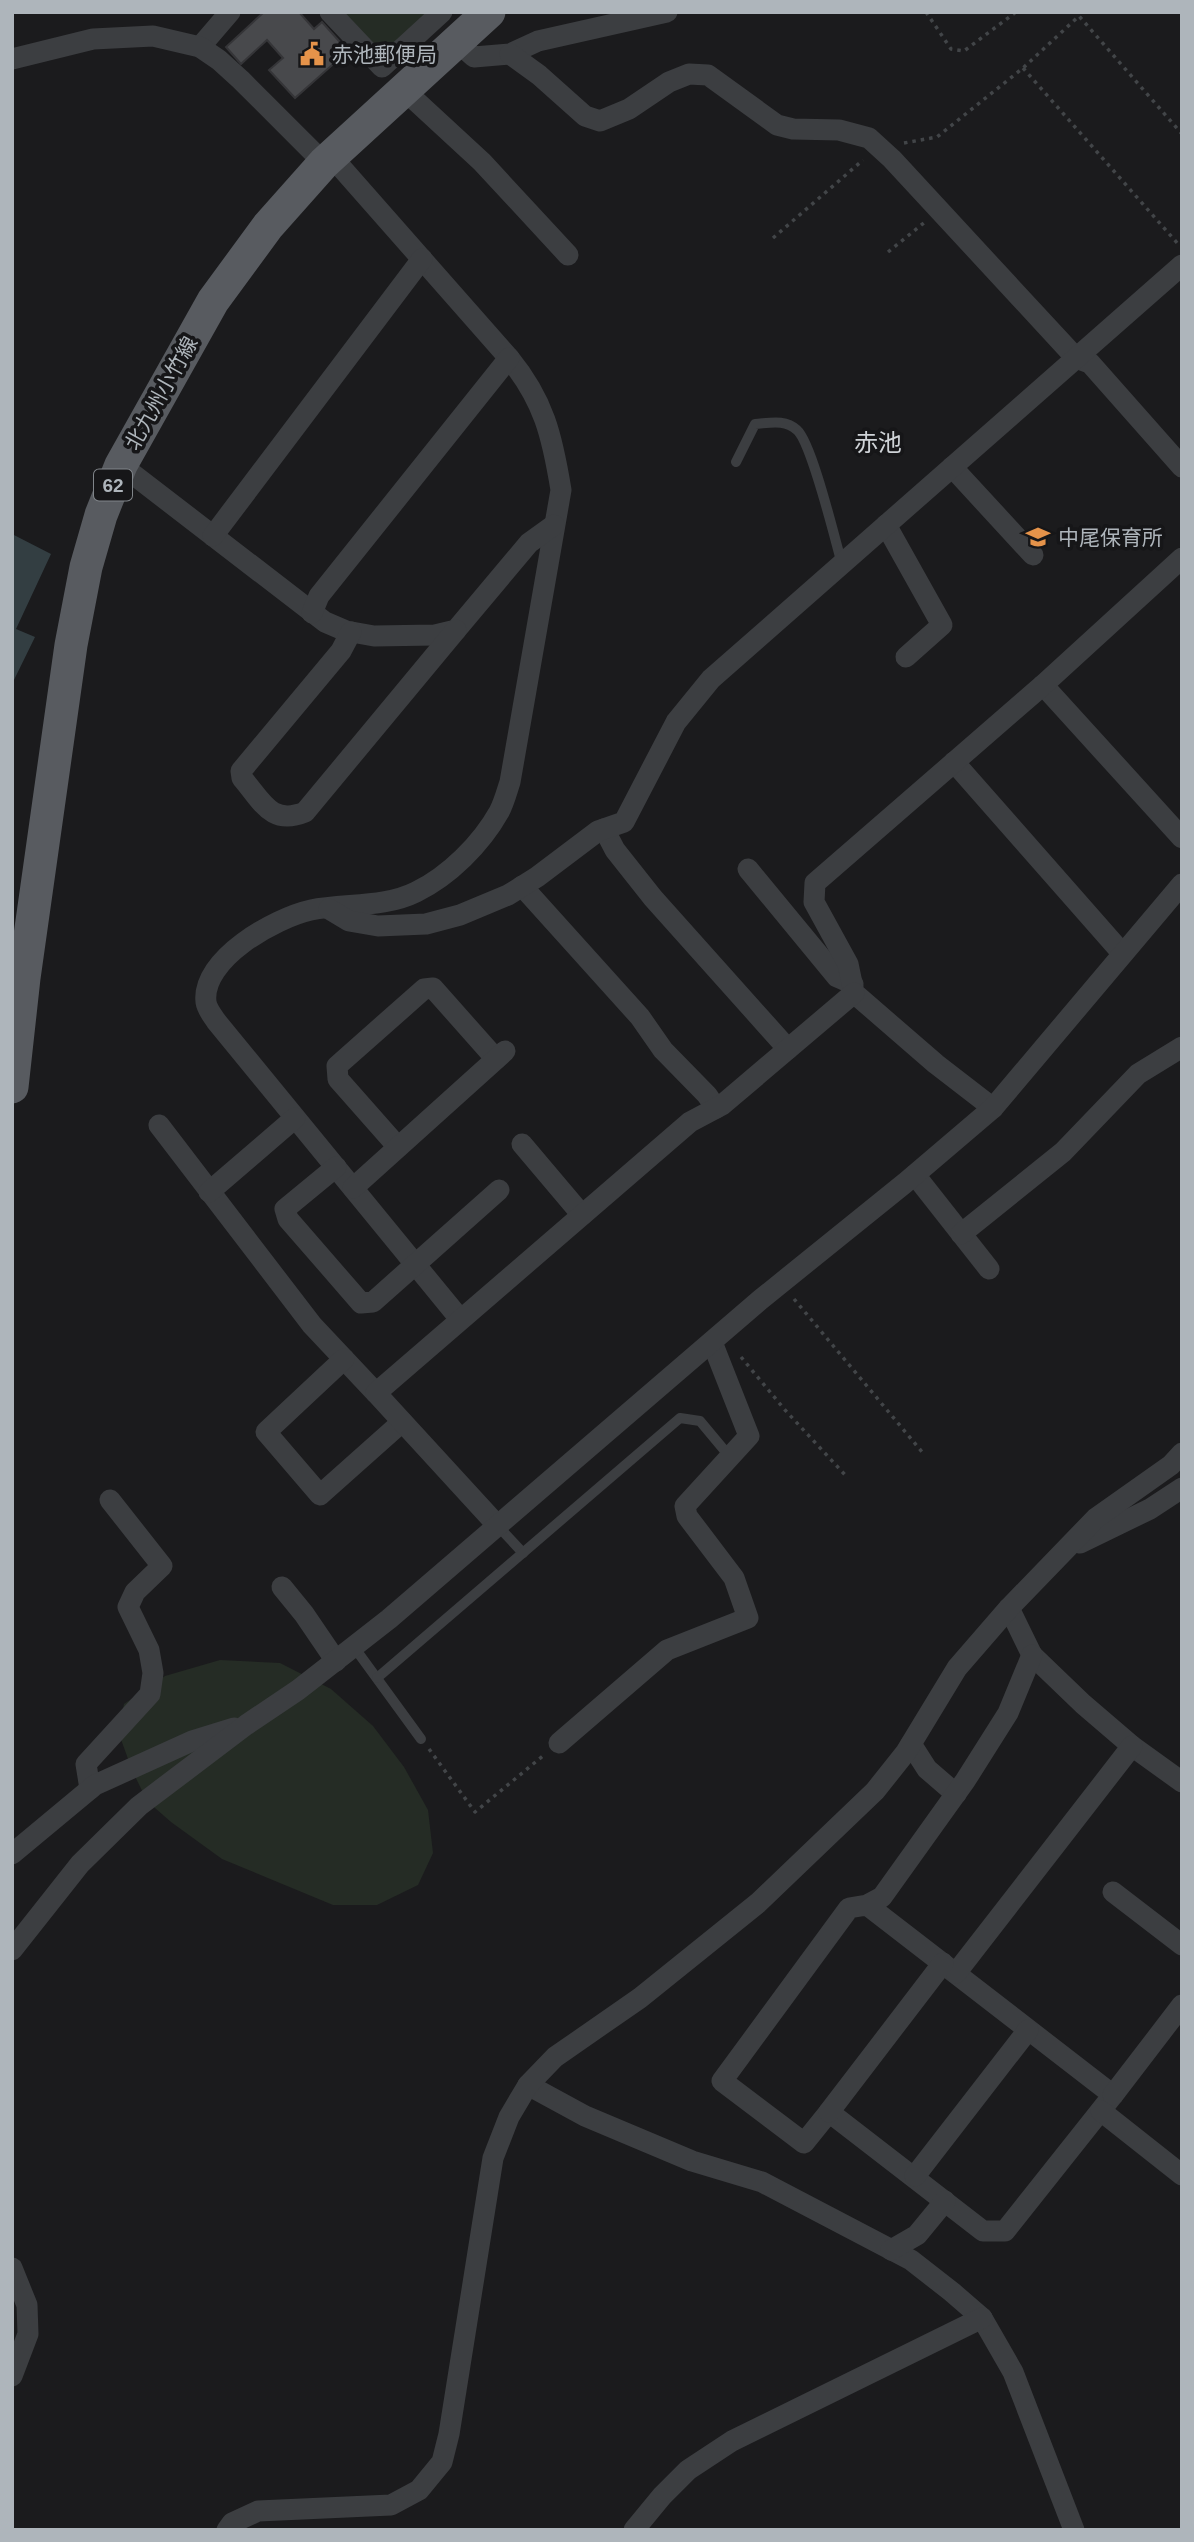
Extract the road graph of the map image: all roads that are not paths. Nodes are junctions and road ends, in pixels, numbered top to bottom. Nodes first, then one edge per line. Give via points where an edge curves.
1 (230, 12) edge
2 (330, 12) edge
3 (489, 12) edge
4 (667, 12) edge
5 (622, 17) edge
6 (449, 27) edge
7 (200, 47) junction
8 (510, 54) junction
9 (12, 59) edge
10 (404, 90) junction
11 (328, 160) junction
12 (568, 255) dead end
13 (422, 259) junction
14 (1182, 265) edge
15 (509, 358) junction
16 (1076, 358) junction
17 (736, 462) dead end
18 (121, 465) junction
19 (952, 467) junction
20 (1182, 467) edge
21 (554, 524) junction
22 (886, 525) junction
23 (213, 536) junction
24 (1033, 555) dead end
25 (1182, 558) edge
26 (842, 564) junction
27 (312, 612) junction
28 (456, 630) junction
29 (351, 632) junction
30 (906, 657) dead end
31 (1042, 685) junction
32 (954, 762) junction
33 (604, 830) junction
34 (1182, 838) edge
35 (748, 869) dead end
36 (1182, 884) edge
37 (522, 886) junction
38 (329, 909) junction
39 (1122, 953) junction
40 (853, 989) junction
41 (1182, 1047) edge
42 (788, 1049) junction
43 (12, 1087) edge
44 (716, 1108) junction
45 (993, 1108) junction
46 (295, 1118) junction
47 (159, 1125) dead end
48 (522, 1144) dead end
49 (398, 1147) junction
50 (336, 1167) junction
51 (915, 1175) junction
52 (353, 1188) junction
53 (499, 1190) dead end
54 (209, 1192) junction
55 (582, 1214) junction
56 (961, 1234) junction
57 (415, 1264) junction
58 (989, 1269) dead end
59 (460, 1319) junction
60 (717, 1338) junction
61 (344, 1359) junction
62 (376, 1393) junction
63 (402, 1422) junction
64 (1182, 1453) edge
65 (730, 1457) junction
66 (1182, 1488) edge
67 (110, 1500) dead end
68 (498, 1525) junction
69 (1066, 1550) junction
70 (523, 1553) junction
71 (282, 1587) dead end
72 (1009, 1608) junction
73 (354, 1647) junction
74 (1032, 1655) junction
75 (336, 1661) junction
76 (377, 1678) junction
77 (246, 1725) junction
78 (421, 1739) road end
79 (559, 1743) road end
80 (911, 1744) junction
81 (1132, 1746) junction
82 (1182, 1782) edge
83 (90, 1789) junction
84 (956, 1794) junction
85 (12, 1854) edge
86 (1113, 1892) dead end
87 (867, 1905) junction
88 (1182, 1945) edge
89 (12, 1950) edge
90 (949, 1968) junction
91 (1182, 2005) edge
92 (1028, 2030) junction
93 (528, 2085) junction
94 (1107, 2103) junction
95 (829, 2112) junction
96 (1182, 2175) edge
97 (915, 2176) junction
98 (945, 2201) junction
99 (891, 2250) junction
100 (12, 2268) edge
101 (982, 2318) junction
102 (12, 2376) edge
103 (227, 2530) edge
104 (634, 2530) edge
105 (1074, 2530) edge

1 - 7 street
2 - 6 street via 382,67
3 - 6 main road, 北九州小竹線 / 62
4 - 5 street
5 - 8 street via 538,41
6 - 8 street via 474,57
6 - 10 main road, 北九州小竹線 / 62
7 - 9 street via 153,36 93,39
7 - 11 street
8 - 16 street via 585,116 600,121 629,109 669,82 689,74 708,75 777,125 869,138
10 - 11 main road, 北九州小竹線 / 62
10 - 12 street via 482,162
11 - 13 street
11 - 18 main road, 北九州小竹線 / 62 via 268,226 213,301
13 - 15 street
13 - 23 street
14 - 16 street
15 - 21 street via 534,392 555,454 561,490
15 - 27 street via 319,596
16 - 19 street
16 - 20 street via 1090,363
17 - 26 lane via 755,424 782,422 798,431 816,472
18 - 23 street
18 - 43 main road, 北九州小竹線 / 62 via 86,567 71,645
19 - 22 street
19 - 24 street
21 - 28 street via 529,543
21 - 38 street via 510,782 500,811 470,852 415,893
22 - 26 street
22 - 30 street via 942,625
23 - 27 street
25 - 31 street
26 - 33 street via 711,679 676,722 624,822
27 - 29 street
28 - 29 street via 410,636
28 - 29 street via 305,811 281,817 270,811 241,771 341,651
31 - 32 street
31 - 34 street
32 - 39 street
32 - 40 street via 815,883 814,902 848,964
33 - 37 street
33 - 42 street via 653,898
35 - 40 street via 836,977
36 - 39 street
37 - 38 street via 460,915 426,924 378,926 349,921
37 - 44 street
38 - 46 street via 283,919 254,936 220,963 206,990 206,1005 216,1021
39 - 45 street
40 - 42 street
40 - 45 street
41 - 56 street via 1138,1074 1063,1152
42 - 44 street
44 - 55 street via 690,1122
45 - 51 street
46 - 50 street
46 - 54 street
47 - 54 street
48 - 55 street
49 - 49 street via 501,1055 433,988 424,989 338,1066 338,1079
49 - 52 street
50 - 52 street
50 - 57 street via 285,1209 288,1219 361,1303 373,1302
51 - 56 street
51 - 60 street
52 - 57 street
53 - 57 street
54 - 61 street via 289,1298
55 - 59 street
56 - 58 street
57 - 59 street
59 - 62 street
60 - 65 street via 749,1436
60 - 68 street
61 - 62 street
61 - 63 street via 266,1432 320,1494
62 - 63 street
63 - 68 street
64 - 69 street via 1096,1518
65 - 70 lane via 700,1422 680,1418
65 - 79 street via 685,1506 687,1516 734,1577 748,1618 667,1650
66 - 69 street
67 - 83 street via 162,1566 135,1592 128,1607 149,1650 150,1694 86,1763
68 - 70 lane
68 - 73 street
69 - 72 street
70 - 76 lane
71 - 75 street
72 - 74 street
72 - 80 street via 957,1668
73 - 75 street
73 - 76 lane
74 - 81 street
74 - 84 street via 1008,1713
75 - 77 street
76 - 78 lane
77 - 83 street via 192,1741
77 - 89 street via 139,1806 80,1864
80 - 84 street via 927,1769
80 - 93 street via 875,1791 758,1903 639,1998 555,2057
81 - 82 street
81 - 90 street
83 - 85 street
84 - 87 street via 882,1897
86 - 88 street
87 - 90 street
87 - 95 street via 849,1908 722,2081 804,2143
90 - 92 street
90 - 95 street
91 - 94 street
92 - 94 street
92 - 97 street
93 - 99 street via 585,2116 692,2161 762,2182
93 - 103 street via 509,2117 494,2158 442,2462 419,2490 391,2505 258,2511
94 - 96 street
94 - 98 street via 1005,2231 983,2231
95 - 97 street
97 - 98 street
98 - 99 street via 918,2235
99 - 101 street via 911,2260
100 - 102 street via 27,2305 28,2334
101 - 104 street via 733,2441 688,2470
101 - 105 street via 1013,2372

